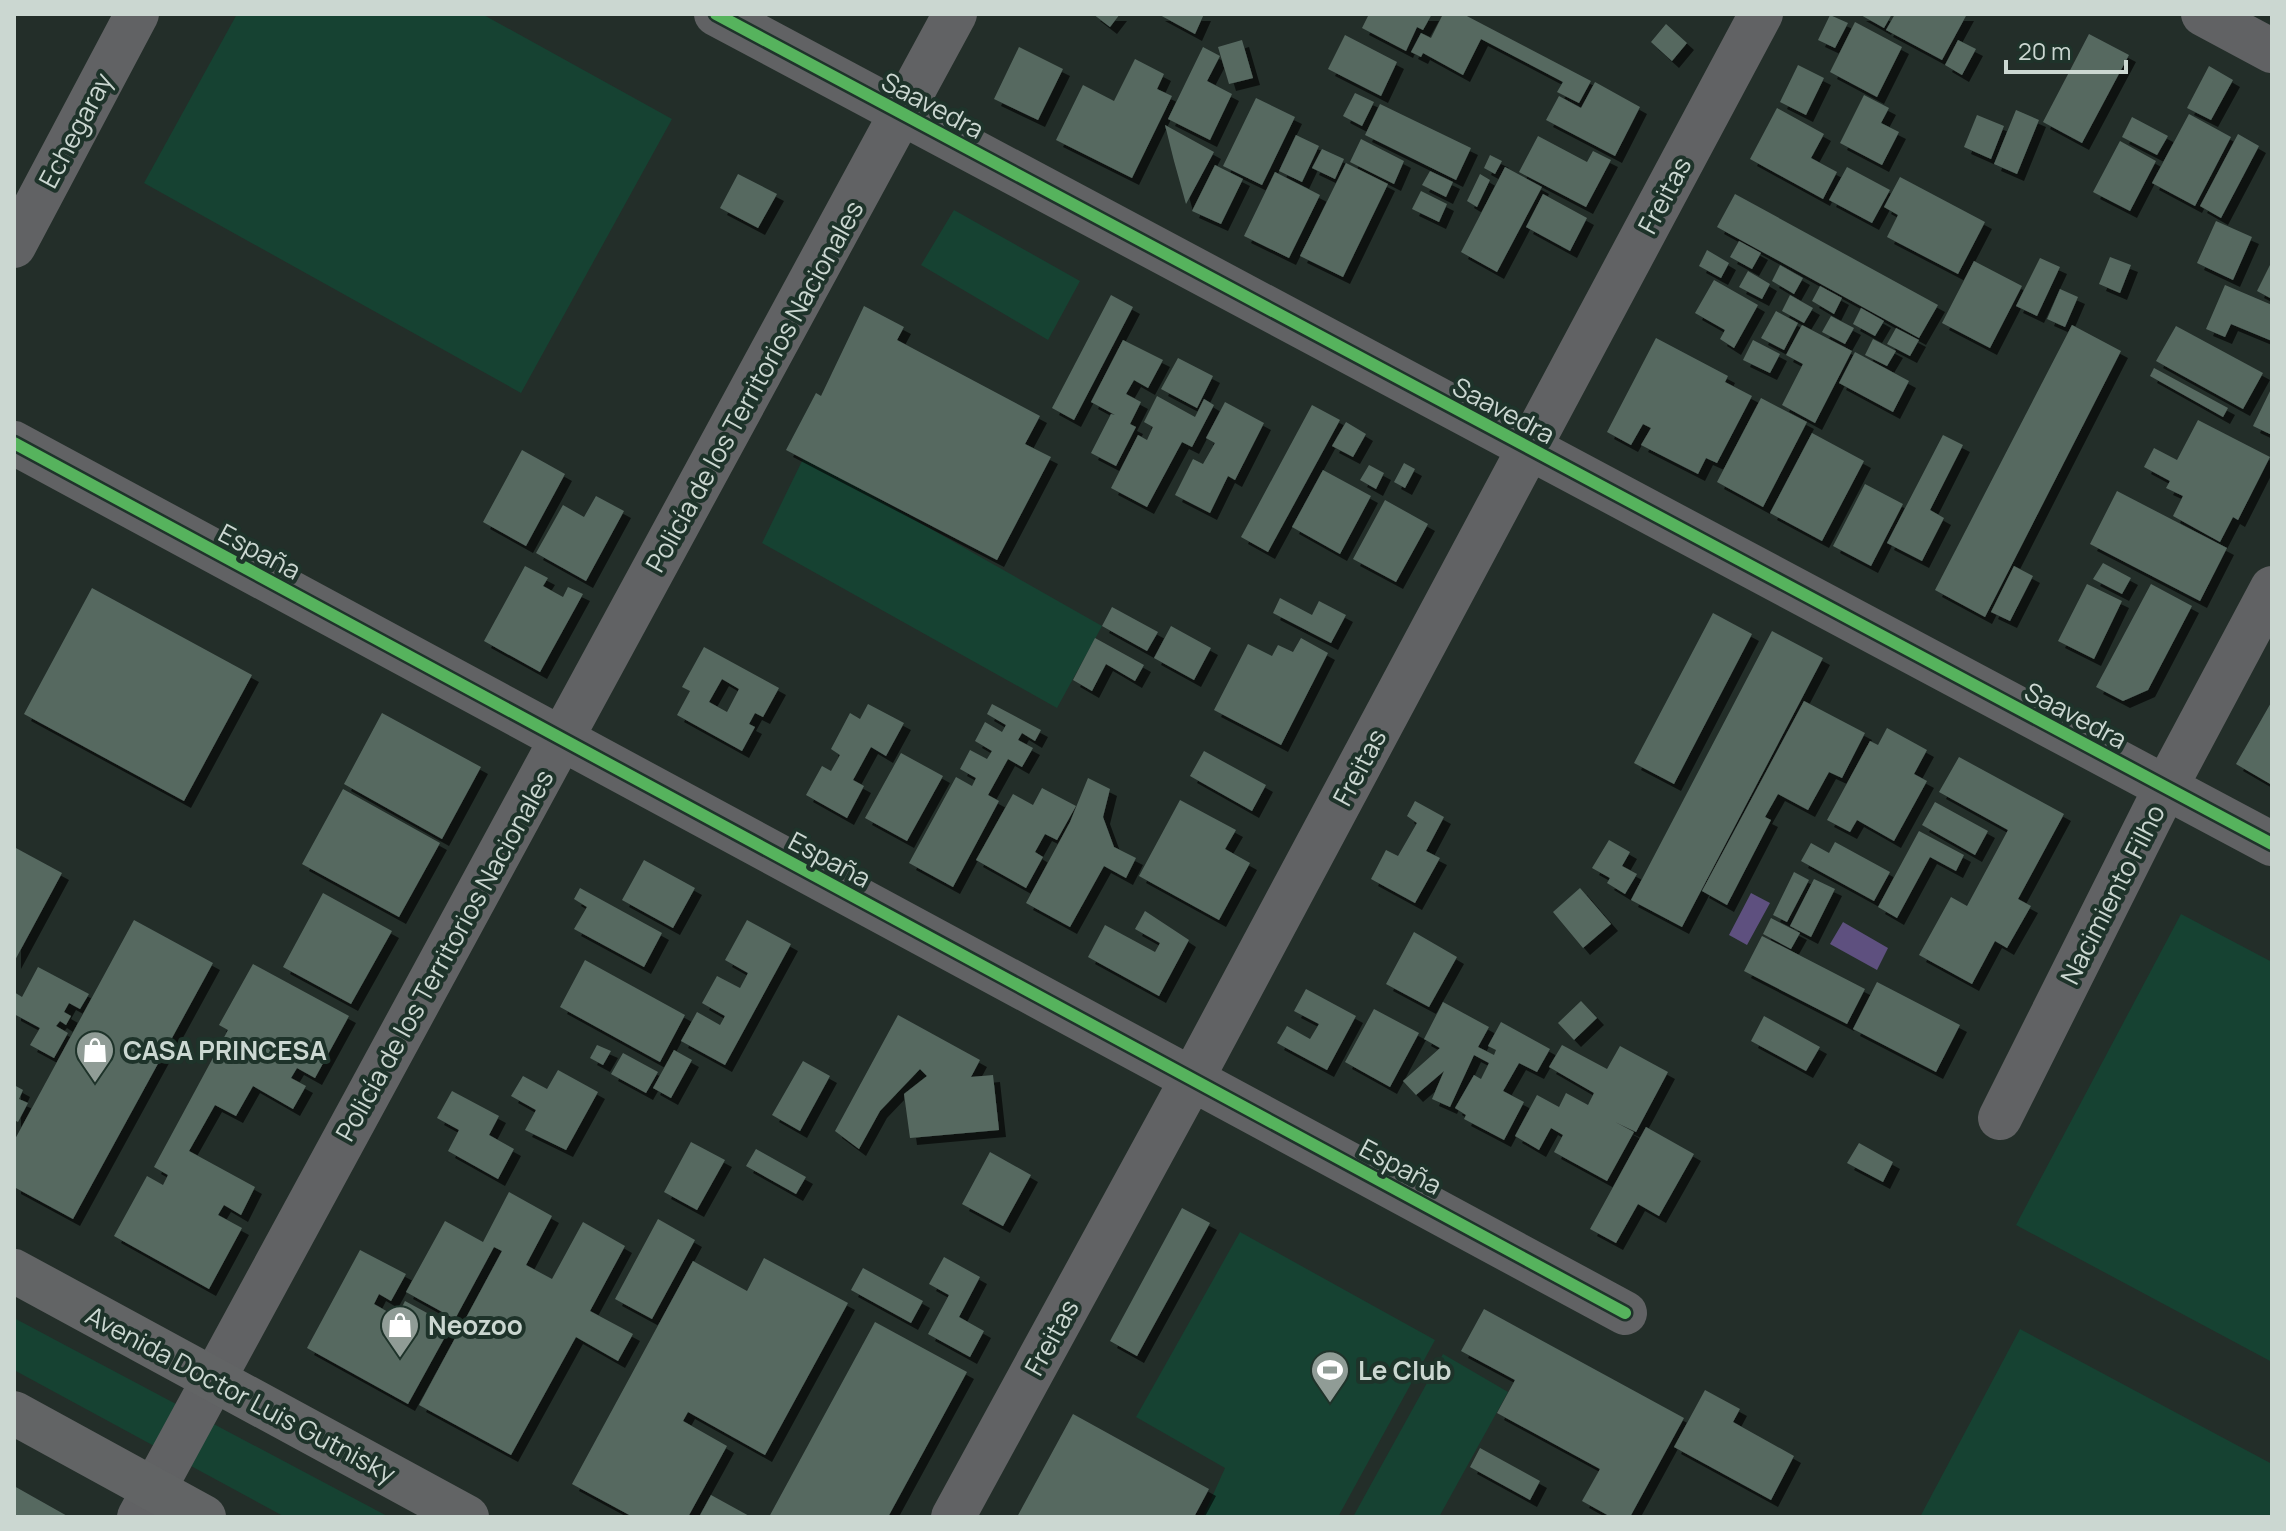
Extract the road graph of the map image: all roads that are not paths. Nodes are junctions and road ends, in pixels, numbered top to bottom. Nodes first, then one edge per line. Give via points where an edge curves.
1 (137, 14) edge
2 (716, 14) edge
3 (955, 14) edge
4 (1761, 14) edge
5 (2203, 14) edge
6 (2272, 51) edge
7 (902, 113) junction
8 (14, 246) edge
9 (14, 443) edge
10 (1529, 448) junction
11 (2272, 588) edge
12 (562, 739) junction
13 (2166, 787) junction
14 (2272, 844) edge
15 (1192, 1079) junction
16 (2000, 1118) dead end
17 (14, 1271) edge
18 (1625, 1313) dead end
19 (214, 1379) junction
20 (14, 1413) edge
21 (146, 1503) edge
22 (204, 1517) edge
23 (467, 1517) edge
24 (953, 1517) edge

1 - 8 street, Echegaray
2 - 7 street, Saavedra
3 - 7 street, Policía de los Territorios Nacionales
4 - 10 street, Freitas
5 - 6 street
7 - 10 street, Saavedra
7 - 12 street, Policía de los Territorios Nacionales
9 - 12 street, España
10 - 13 street, Saavedra
10 - 15 street, Freitas
11 - 13 street, Nacimiento Filho
12 - 15 street, España
12 - 19 street, Policía de los Territorios Nacionales
13 - 14 street, Saavedra
13 - 16 street, Nacimiento Filho
15 - 18 street, España
15 - 24 street, Freitas
17 - 19 main road, Avenida Doctor Luis Gutnisky
19 - 21 street, Policía de los Territorios Nacionales
19 - 23 main road, Avenida Doctor Luis Gutnisky
20 - 21 main road
21 - 22 main road

